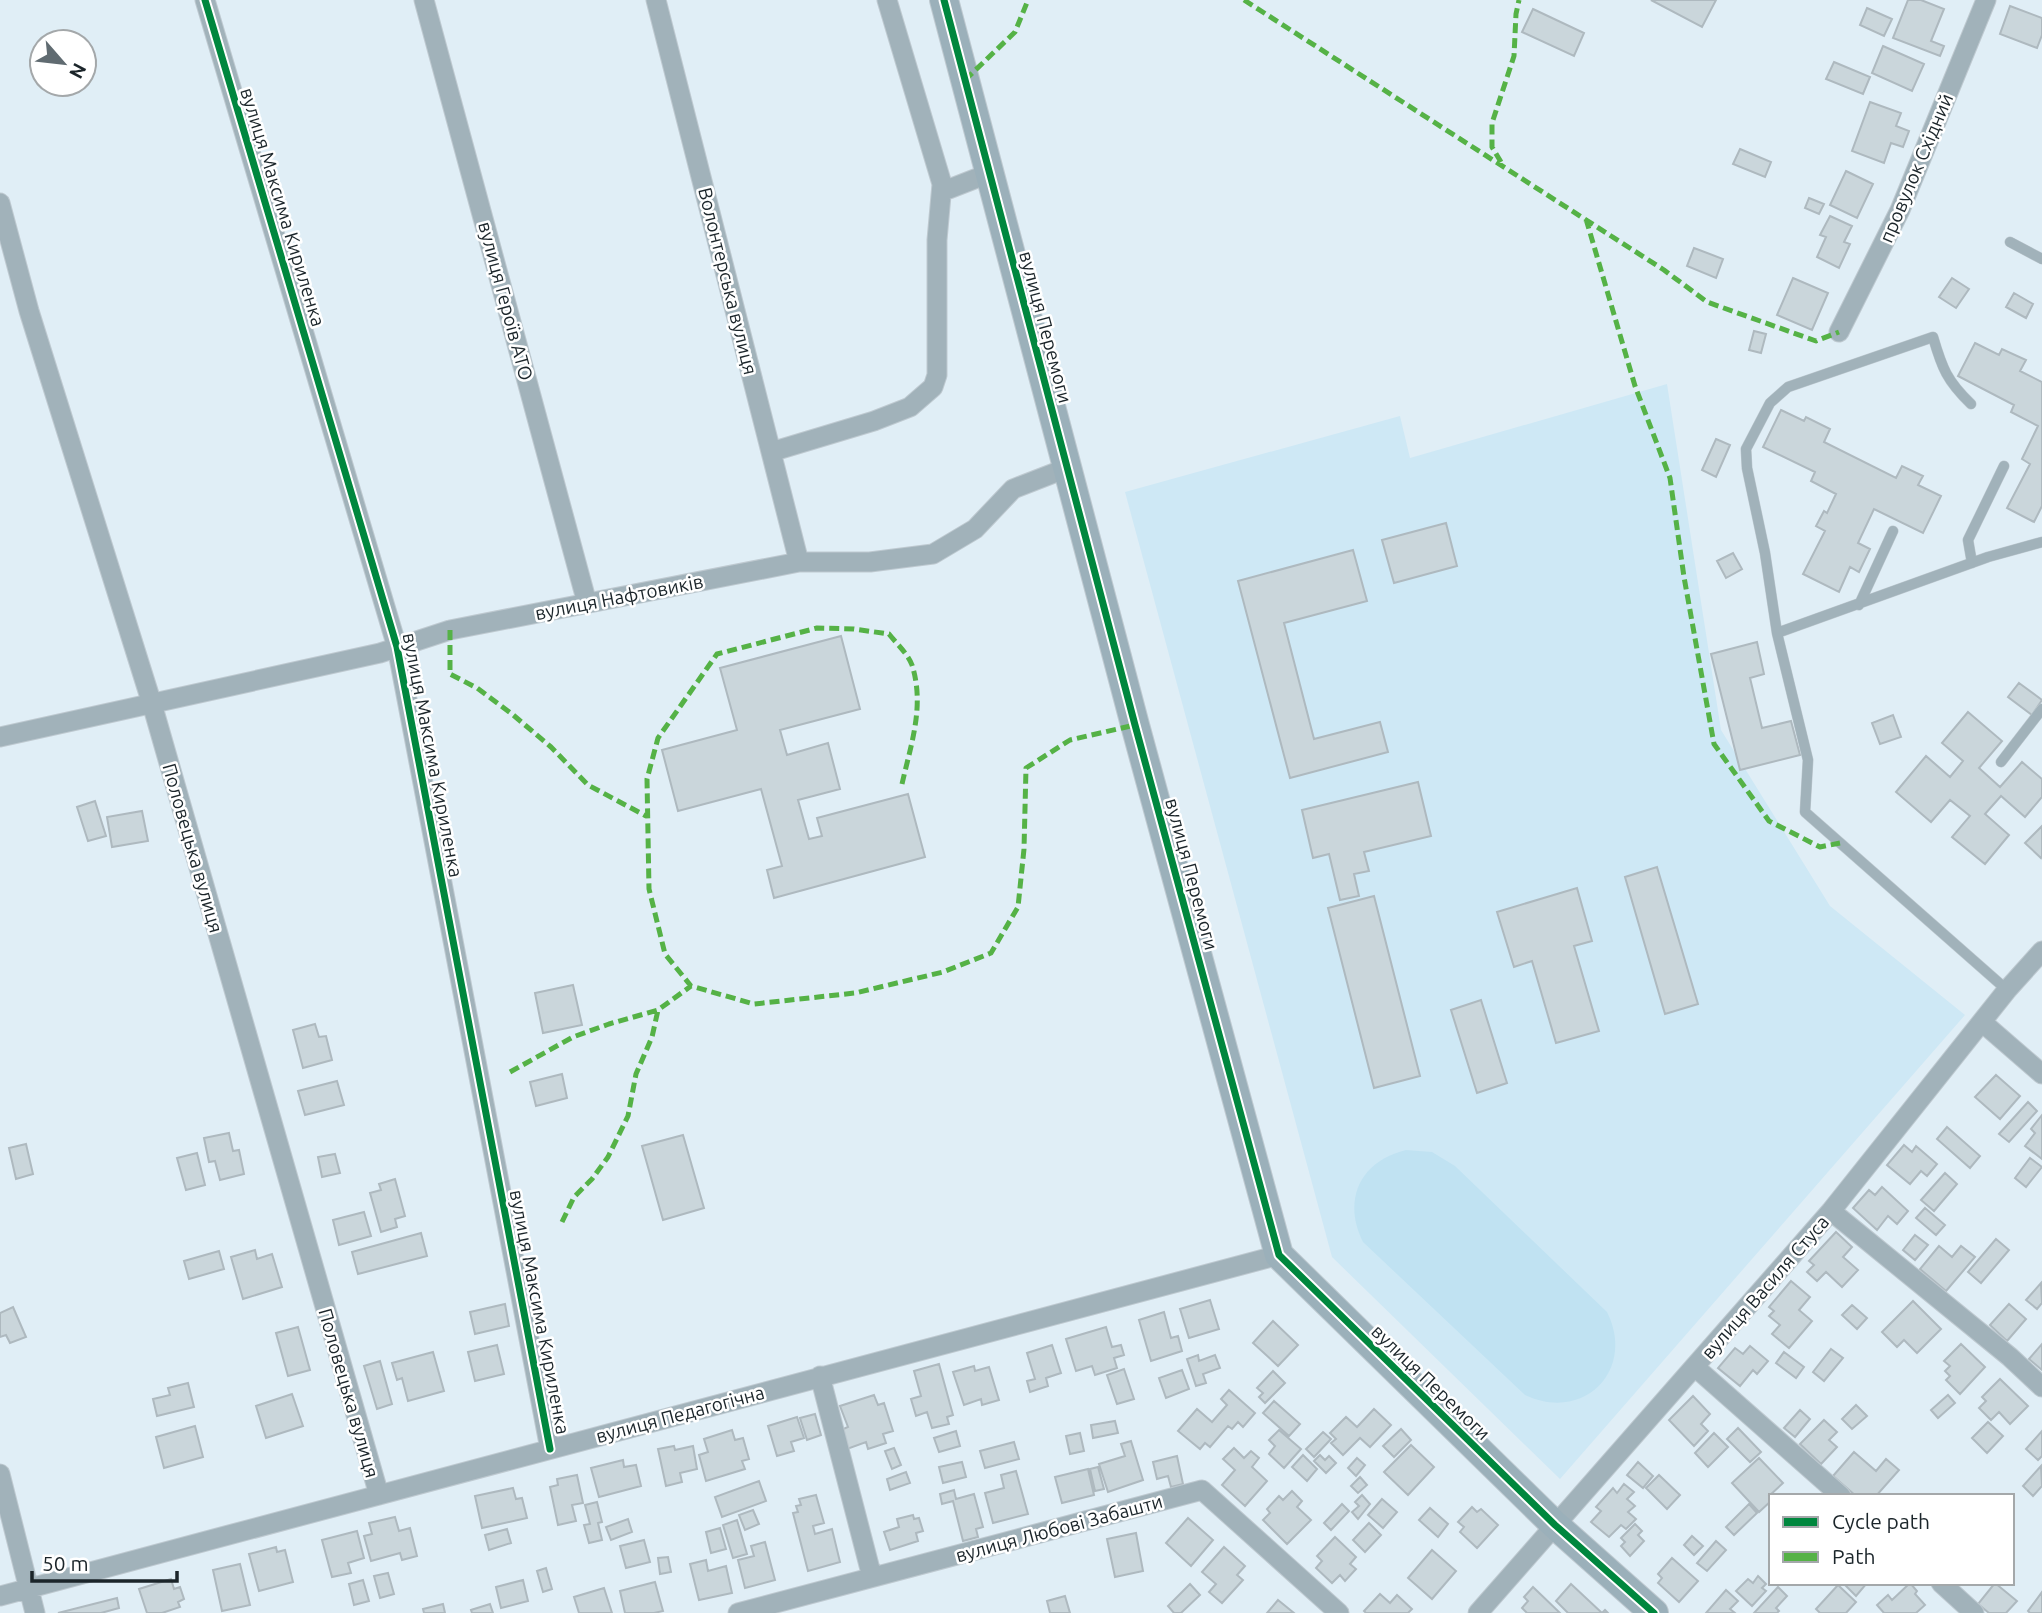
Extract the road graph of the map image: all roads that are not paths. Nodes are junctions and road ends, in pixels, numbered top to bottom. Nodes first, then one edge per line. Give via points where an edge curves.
1 (205, 0) edge
2 (424, 0) edge
3 (656, 0) edge
4 (887, 0) edge
5 (944, 0) edge
6 (1986, 0) edge
7 (990, 173) junction
8 (942, 184) junction
9 (0, 203) edge
10 (2010, 242) dead end
11 (2042, 259) edge
12 (1839, 332) dead end
13 (1971, 404) dead end
14 (771, 452) junction
15 (2004, 466) dead end
16 (1067, 468) junction
17 (1893, 531) dead end
18 (2042, 542) edge
19 (799, 562) junction
20 (1972, 563) junction
21 (587, 603) junction
22 (1859, 604) junction
23 (1777, 633) junction
24 (397, 647) junction
25 (152, 704) junction
26 (2042, 709) edge
27 (0, 737) edge
28 (2001, 762) dead end
29 (2042, 951) edge
30 (2007, 990) junction
31 (1982, 1022) junction
32 (2042, 1074) edge
33 (1830, 1211) junction
34 (1279, 1255) junction
35 (1695, 1367) junction
36 (820, 1376) junction
37 (2042, 1387) edge
38 (550, 1449) junction
39 (0, 1475) edge
40 (1839, 1494) edge
41 (379, 1495) junction
42 (1555, 1525) junction
43 (872, 1577) junction
44 (1943, 1585) edge
45 (28, 1588) junction
46 (0, 1596) edge
47 (35, 1613) edge
48 (738, 1613) edge
49 (1339, 1613) edge
50 (1478, 1613) edge
51 (1654, 1613) edge
52 (1974, 1613) edge

1 - 24 street, вулиця Максима Кириленка
2 - 21 street, вулиця Героїв АТО
3 - 14 street, Волонтерська вулиця
4 - 8 street
5 - 7 street, вулиця Перемоги
6 - 12 street, провулок Східний via 1900,210
7 - 8 street via 949,189
7 - 16 street, вулиця Перемоги
8 - 14 street via 933,387 911,407
9 - 25 street, Половецька вулиця via 29,311
10 - 11 lane
13 - 23 lane via 1953,386 1933,337 1788,387 1770,403 1746,449 1746,458
14 - 19 street, Волонтерська вулиця
15 - 20 lane via 1968,540
16 - 19 street, вулиця Нафтовиків via 1013,488 975,529 933,554 870,562
16 - 34 street, вулиця Перемоги
17 - 22 lane
18 - 20 lane
19 - 21 street, вулиця Нафтовиків
20 - 22 lane
21 - 24 street, вулиця Нафтовиків via 450,630
22 - 23 lane
23 - 30 lane via 1808,760 1805,812
24 - 25 street, вулиця Нафтовиків
24 - 38 street, вулиця Максима Кириленка
25 - 27 street, вулиця Нафтовиків
25 - 41 street, Половецька вулиця
26 - 28 lane
29 - 30 street, вулиця Василя Стуса
30 - 31 street, вулиця Василя Стуса
31 - 32 street
31 - 33 street, вулиця Василя Стуса
33 - 35 street, вулиця Василя Стуса
33 - 37 street
34 - 36 street, вулиця Педагогічна
34 - 42 street, вулиця Перемоги
35 - 40 street
35 - 42 street, вулиця Василя Стуса
36 - 38 street, вулиця Педагогічна
36 - 43 street
38 - 41 street, вулиця Педагогічна
39 - 45 street
41 - 45 street, вулиця Педагогічна
42 - 50 street, вулиця Василя Стуса
42 - 51 street, вулиця Перемоги
43 - 48 street, вулиця Любові Забашти
43 - 49 street, вулиця Любові Забашти via 1202,1490
44 - 52 street
45 - 46 street, вулиця Педагогічна
45 - 47 street

